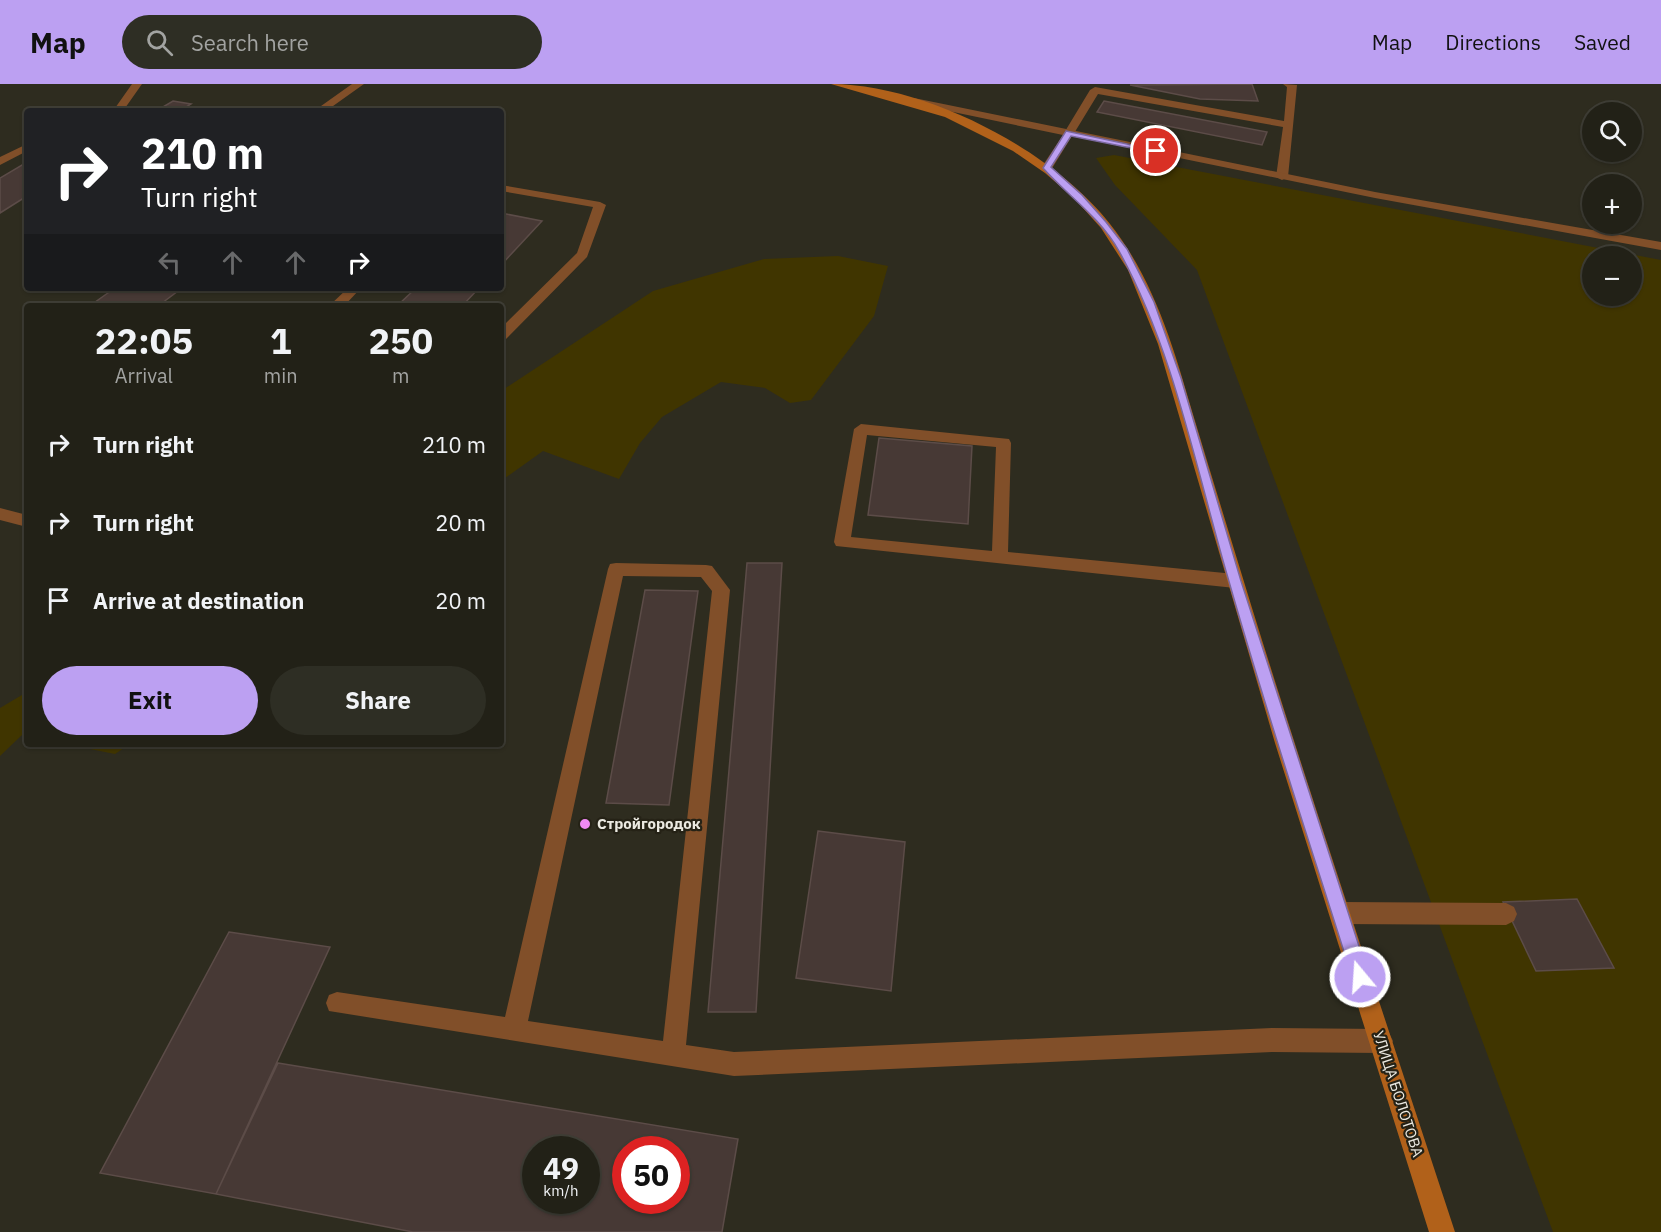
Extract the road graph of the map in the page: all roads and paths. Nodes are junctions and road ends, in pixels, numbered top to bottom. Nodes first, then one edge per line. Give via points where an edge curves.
1 (137, 84) edge
2 (359, 84) edge
3 (836, 84) edge
4 (1288, 84) edge
5 (1097, 87) edge
6 (912, 101) junction
7 (120, 108) edge
8 (323, 108) edge
9 (1289, 125) junction
10 (1069, 133) junction
11 (24, 149) edge
12 (0, 162) edge
13 (1047, 168) junction
14 (1282, 177) junction
15 (504, 189) edge
16 (1661, 246) edge
17 (352, 291) edge
18 (339, 303) edge
19 (504, 333) edge
20 (0, 514) edge
21 (24, 520) edge
22 (999, 557) junction
23 (1235, 581) junction
24 (1340, 913) junction
25 (1506, 914) dead end
26 (338, 1004) dead end
27 (514, 1030) junction
28 (1381, 1041) junction
29 (673, 1054) junction
30 (1442, 1232) edge

1 - 7 street
2 - 8 street
3 - 6 main road, УЛИЦА БОЛОТОВА
4 - 9 street via 1292,85
5 - 9 street
5 - 10 street
6 - 10 street
6 - 13 main road, УЛИЦА БОЛОТОВА via 988,131
9 - 14 street
10 - 13 street
10 - 14 street
11 - 12 street
13 - 23 main road, УЛИЦА БОЛОТОВА via 1103,224 1142,283 1176,378
14 - 16 street
15 - 19 street via 600,205 583,254
17 - 18 street
20 - 21 street
22 - 22 street via 842,542 861,429 1004,442
22 - 23 street
23 - 24 main road, УЛИЦА БОЛОТОВА
24 - 25 street
24 - 28 main road, УЛИЦА БОЛОТОВА
26 - 27 street
27 - 29 street
27 - 29 street via 616,569 706,572 721,590
28 - 29 street via 1272,1040 734,1064
28 - 30 main road, УЛИЦА БОЛОТОВА

